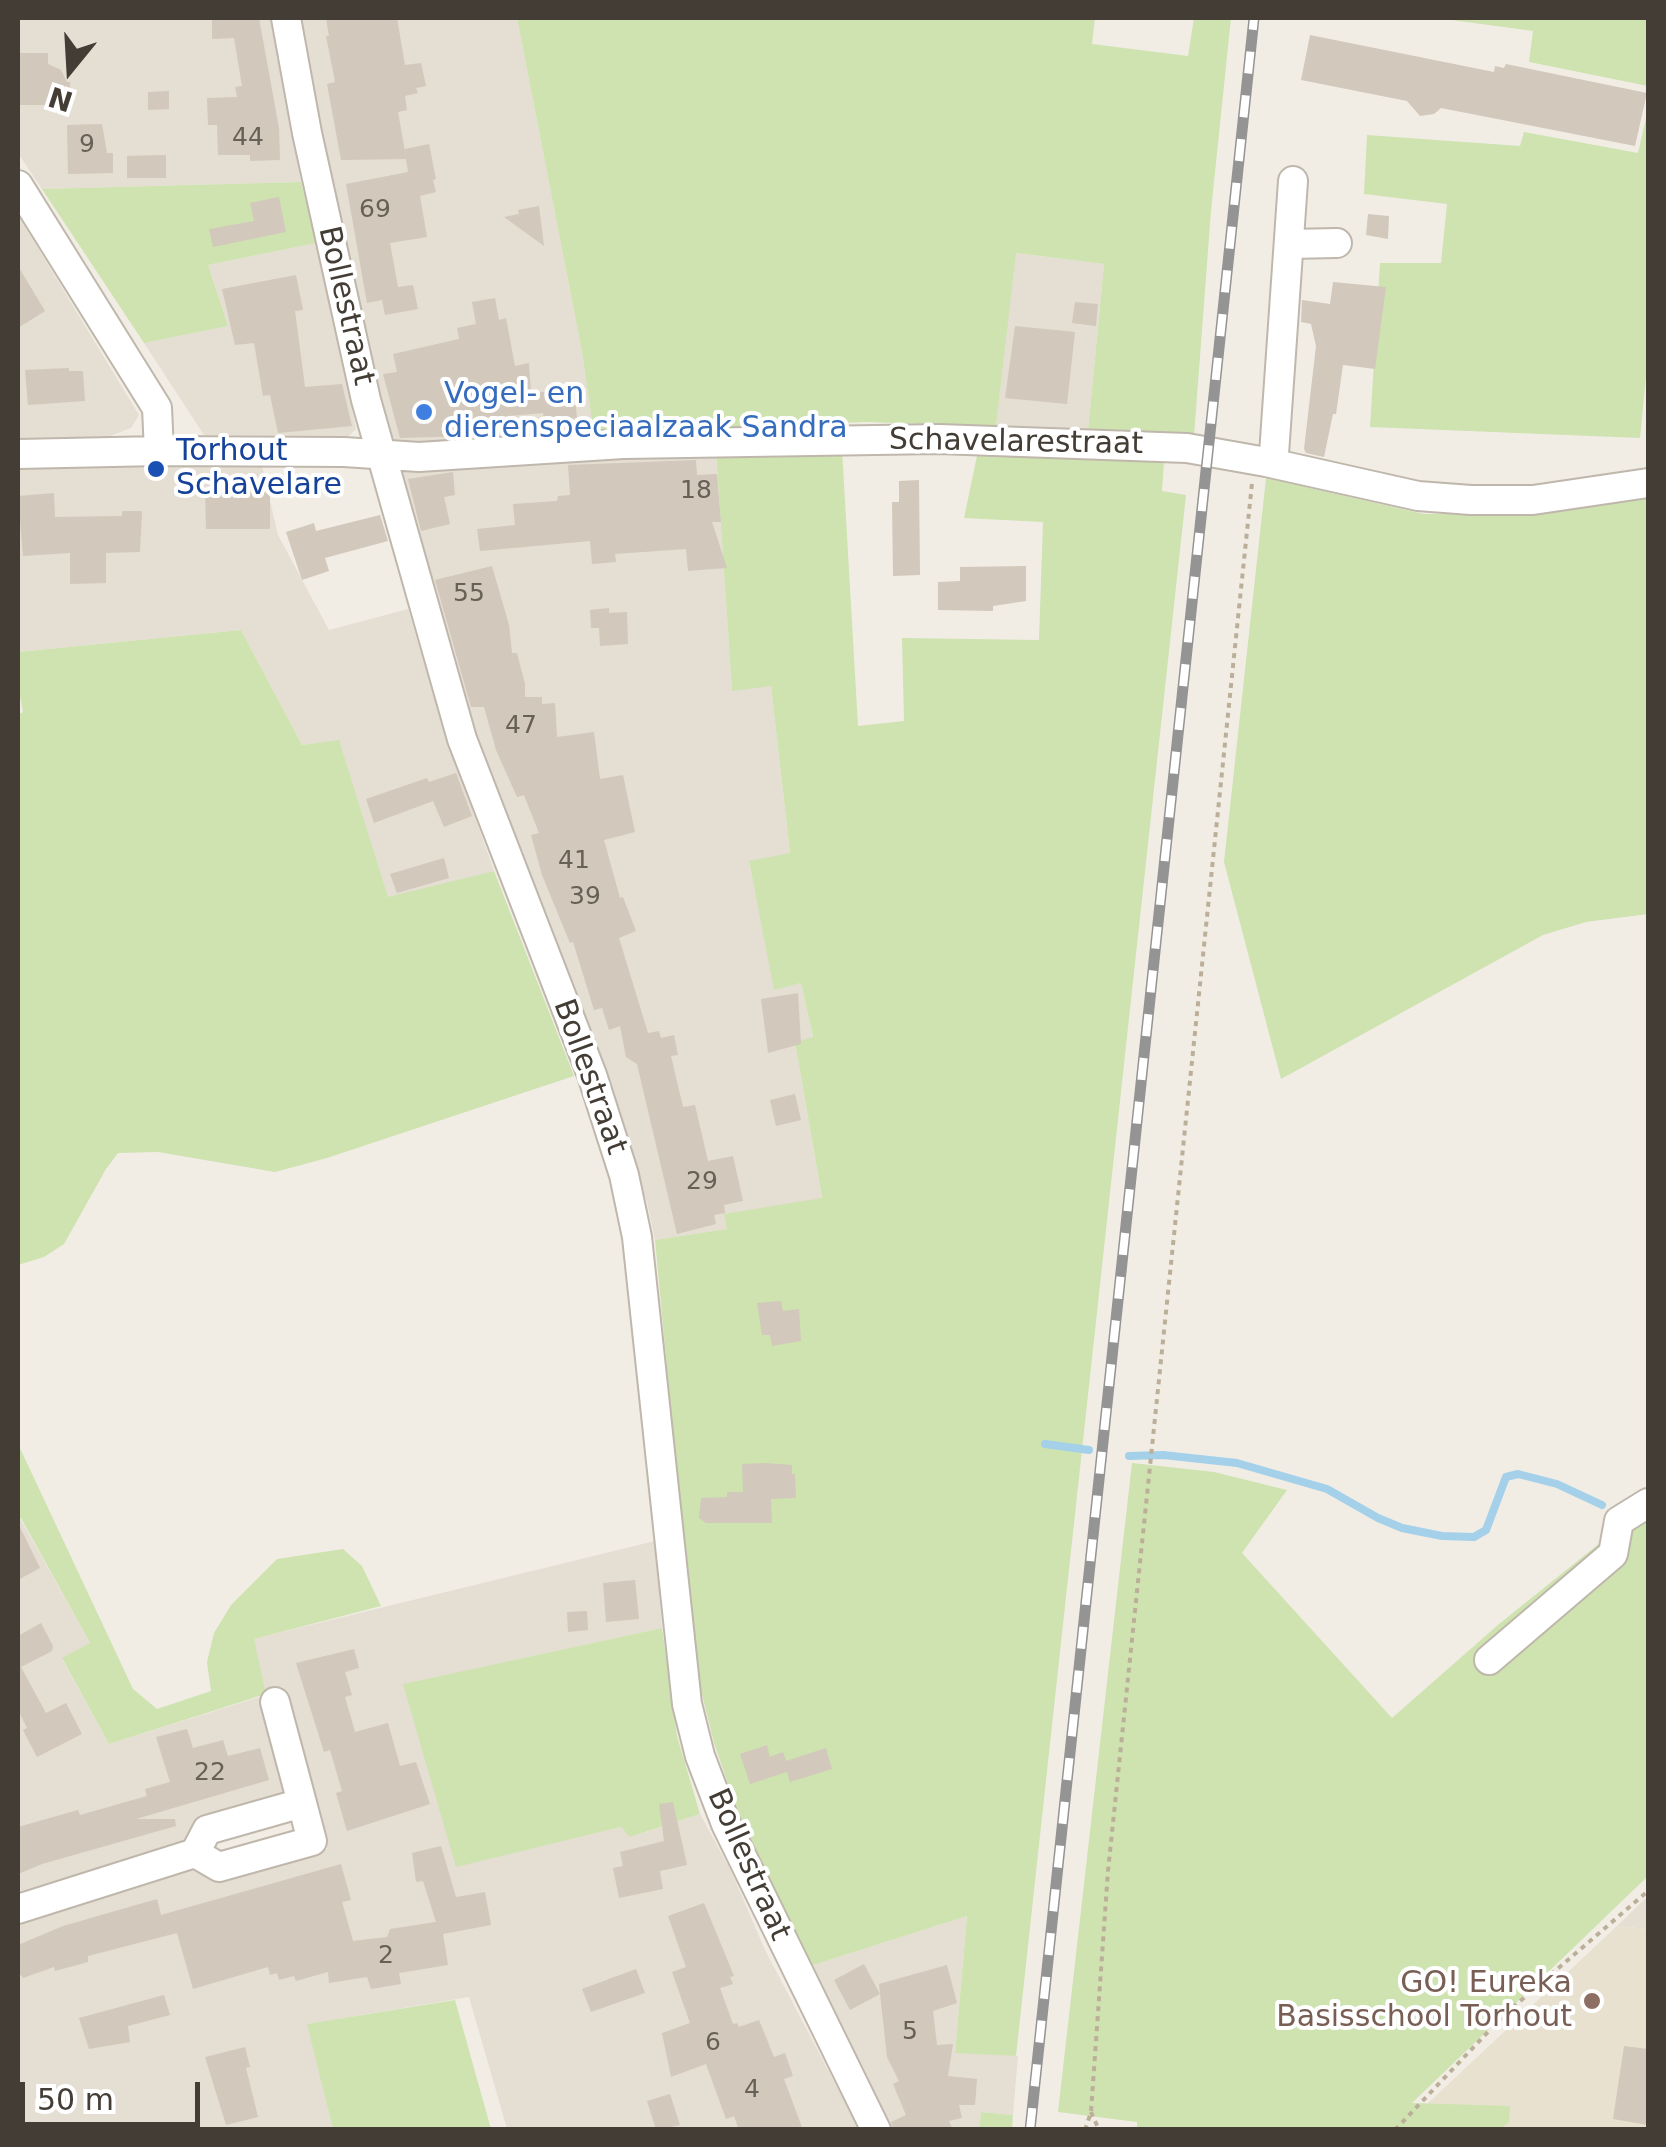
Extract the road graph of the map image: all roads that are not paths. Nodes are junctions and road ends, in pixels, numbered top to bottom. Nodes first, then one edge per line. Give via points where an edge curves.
1 (286, 18) edge
2 (1293, 182) dead end
3 (18, 185) edge
4 (1337, 243) dead end
5 (1289, 244) junction
6 (159, 451) junction
7 (18, 454) edge
8 (381, 456) junction
9 (1266, 462) junction
10 (1648, 483) edge
11 (1648, 1502) edge
12 (1489, 1660) dead end
13 (275, 1702) dead end
14 (302, 1804) junction
15 (196, 1854) junction
16 (18, 1909) edge
17 (876, 2130) edge

1 - 8 street, Bollestraat
2 - 5 street
3 - 6 street via 157,408
4 - 5 street
5 - 9 street via 1274,454
6 - 7 street, Schavelarestraat
6 - 8 street, Schavelarestraat
8 - 9 street, Schavelarestraat via 938,439 1187,448
8 - 17 street, Bollestraat via 462,738 624,1174 637,1237 687,1704 700,1756 734,1840
9 - 10 street, Schavelarestraat via 1418,496 1471,500 1534,500
11 - 12 street via 1619,1522 1613,1554
13 - 14 street
14 - 15 street via 207,1830
14 - 15 street via 312,1841 219,1867
15 - 16 street

